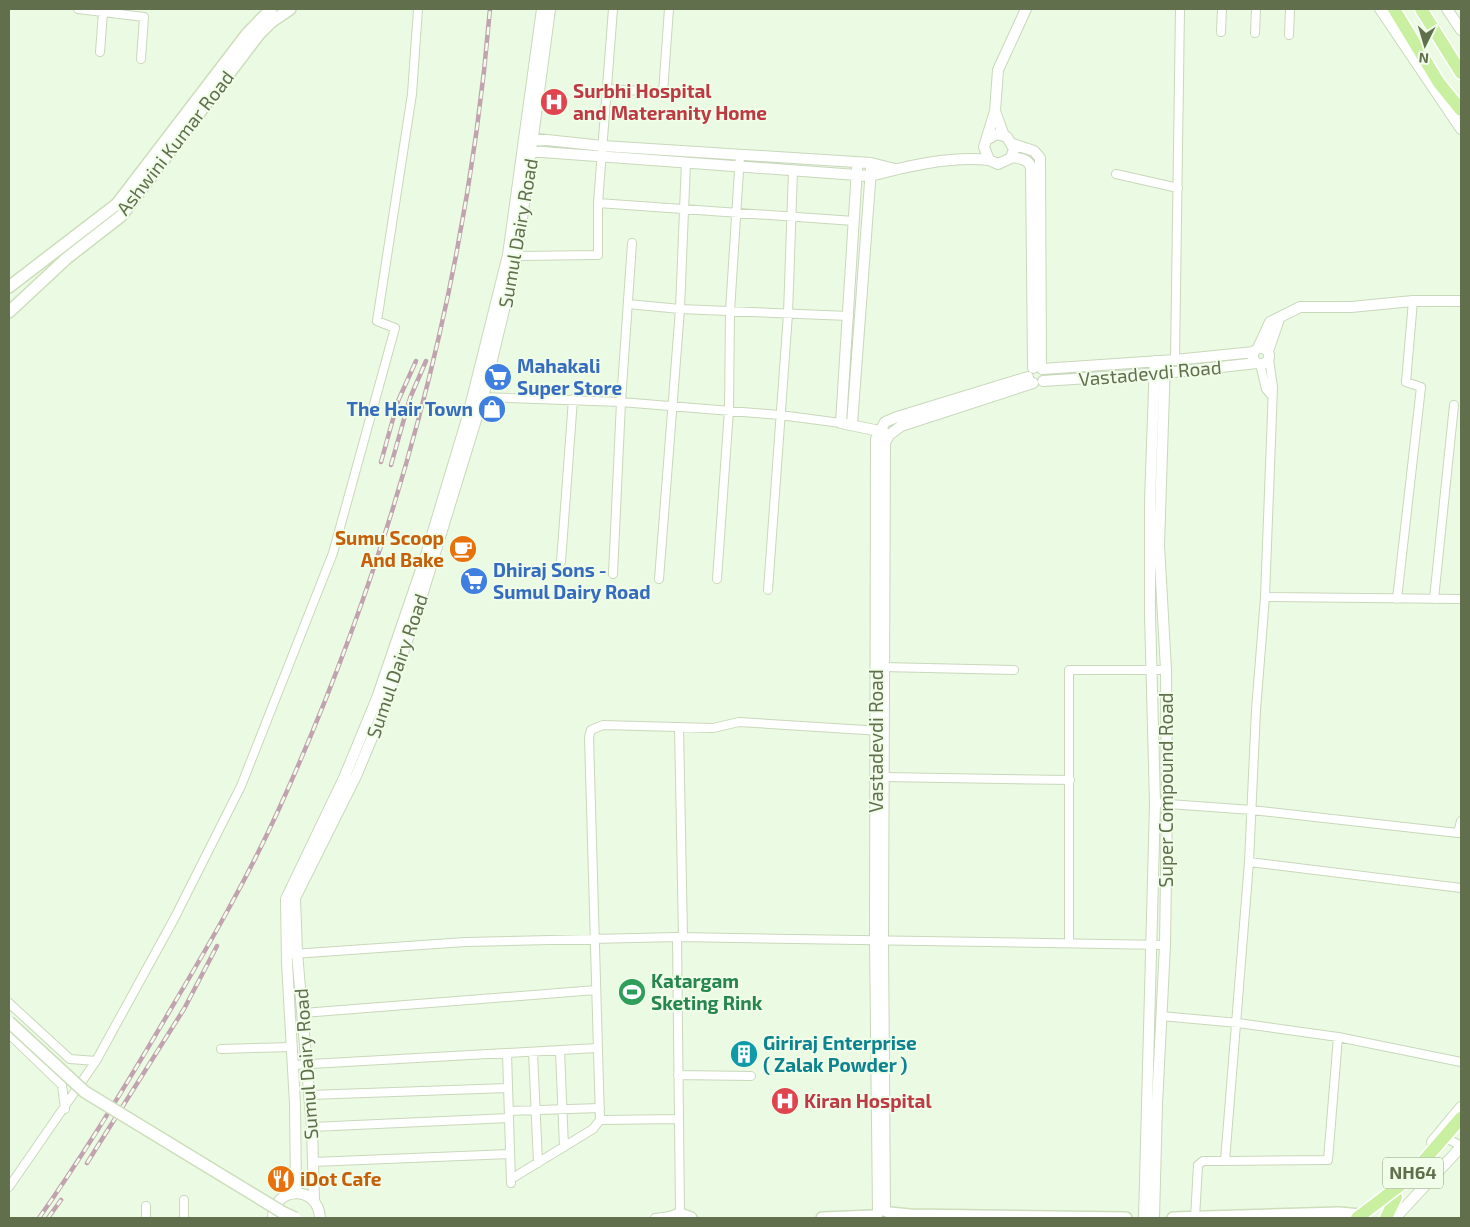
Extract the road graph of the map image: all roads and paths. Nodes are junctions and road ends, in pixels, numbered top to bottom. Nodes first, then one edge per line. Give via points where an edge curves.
1 (78, 9) edge
2 (271, 9) edge
3 (290, 9) edge
4 (418, 9) edge
5 (542, 9) edge
6 (550, 9) edge
7 (613, 9) edge
8 (670, 9) edge
9 (1026, 9) edge
10 (1180, 9) edge
11 (1222, 9) edge
12 (1256, 9) edge
13 (1290, 9) edge
14 (1380, 9) edge
15 (1394, 9) edge
16 (1421, 9) edge
17 (1447, 9) edge
18 (103, 12) junction
19 (1461, 30) edge
20 (1221, 32) dead end
21 (1255, 33) dead end
22 (1288, 35) dead end
23 (100, 52) dead end
24 (141, 59) dead end
25 (1461, 73) edge
26 (608, 89) junction
27 (663, 92) junction
28 (697, 94) dead end
29 (1461, 110) edge
30 (995, 111) junction
31 (1461, 129) edge
32 (1004, 136) junction
33 (529, 138) junction
34 (986, 143) junction
35 (1013, 144) junction
36 (527, 150) junction
37 (603, 151) junction
38 (740, 155) junction
39 (1012, 157) junction
40 (967, 158) junction
41 (989, 160) junction
42 (686, 162) junction
43 (858, 163) junction
44 (871, 163) junction
45 (739, 166) junction
46 (896, 169) junction
47 (793, 170) junction
48 (1116, 174) dead end
49 (857, 175) junction
50 (870, 176) junction
51 (1178, 188) junction
52 (598, 203) junction
53 (684, 208) junction
54 (735, 212) junction
55 (790, 215) junction
56 (854, 221) junction
57 (632, 243) dead end
58 (518, 256) junction
59 (9, 287) edge
60 (1413, 301) junction
61 (1461, 301) edge
62 (628, 304) junction
63 (9, 306) edge
64 (680, 309) junction
65 (730, 311) junction
66 (9, 314) edge
67 (788, 314) junction
68 (849, 316) junction
69 (1261, 356) junction
70 (1165, 361) junction
71 (1160, 373) junction
72 (1037, 374) junction
73 (478, 397) junction
74 (573, 399) junction
75 (621, 402) junction
76 (1454, 405) dead end
77 (673, 406) junction
78 (729, 410) junction
79 (780, 415) junction
80 (847, 423) junction
81 (879, 430) junction
82 (890, 434) junction
83 (561, 562) dead end
84 (614, 574) dead end
85 (659, 579) dead end
86 (717, 579) dead end
87 (768, 590) dead end
88 (1265, 597) junction
89 (1398, 598) junction
90 (1434, 599) junction
91 (1461, 599) edge
92 (883, 667) junction
93 (1150, 669) junction
94 (1014, 670) dead end
95 (1166, 670) junction
96 (679, 727) junction
97 (880, 731) junction
98 (883, 777) junction
99 (1070, 780) junction
100 (1155, 803) junction
101 (1167, 804) junction
102 (1252, 810) junction
103 (1461, 821) edge
104 (1249, 862) junction
105 (1461, 888) edge
106 (680, 937) junction
107 (595, 938) junction
108 (879, 939) junction
109 (1069, 943) junction
110 (1152, 946) junction
111 (1165, 946) junction
112 (292, 954) junction
113 (596, 990) junction
114 (9, 1003) edge
115 (302, 1013) junction
116 (1161, 1016) junction
117 (9, 1022) edge
118 (1238, 1023) junction
119 (9, 1034) edge
120 (1338, 1037) junction
121 (292, 1047) junction
122 (597, 1048) junction
123 (221, 1050) dead end
124 (560, 1051) junction
125 (533, 1052) junction
126 (507, 1053) junction
127 (96, 1061) junction
128 (1461, 1062) edge
129 (306, 1064) junction
130 (293, 1065) junction
131 (678, 1074) junction
132 (751, 1076) dead end
133 (508, 1088) junction
134 (309, 1095) junction
135 (1461, 1107) edge
136 (65, 1108) junction
137 (600, 1108) junction
138 (562, 1109) junction
139 (535, 1110) junction
140 (509, 1114) junction
141 (1461, 1118) edge
142 (679, 1119) junction
143 (600, 1120) junction
144 (1461, 1126) edge
145 (312, 1128) junction
146 (1439, 1134) junction
147 (564, 1147) junction
148 (1461, 1147) edge
149 (510, 1154) junction
150 (1225, 1161) junction
151 (313, 1162) junction
152 (538, 1163) junction
153 (9, 1188) edge
154 (296, 1193) junction
155 (1396, 1197) junction
156 (184, 1200) dead end
157 (314, 1200) junction
158 (146, 1206) dead end
159 (882, 1215) edge
160 (681, 1217) edge
161 (1360, 1217) edge
162 (146, 1218) edge
163 (184, 1218) edge
164 (273, 1218) edge
165 (295, 1218) edge
166 (320, 1218) edge
167 (655, 1218) edge
168 (822, 1218) edge
169 (1126, 1218) edge
170 (1144, 1218) edge
171 (1154, 1218) edge
172 (1173, 1218) edge
173 (1195, 1218) edge
174 (1386, 1218) edge
175 (1395, 1218) edge

1 - 18 street
2 - 59 main road, Ashwini Kumar Road via 247,34 117,204
3 - 66 main road, Ashwini Kumar Road via 259,34 121,216 68,258
4 - 127 street via 412,94 378,321 395,328 333,553 241,786 174,919
5 - 33 street
6 - 33 street, Sumul Dairy Road
7 - 26 street
8 - 27 street
9 - 30 street via 998,70
10 - 51 street
11 - 20 street
12 - 21 street
13 - 22 street
14 - 31 street
15 - 29 highway via 1439,82
16 - 25 highway
17 - 19 street
18 - 23 street
18 - 24 street via 144,17
26 - 27 street
26 - 37 street
27 - 28 street
30 - 32 street
30 - 34 street
32 - 34 street via 997,134
32 - 35 street
33 - 36 street, Sumul Dairy Road
33 - 37 street
34 - 40 street
34 - 41 street
35 - 39 street
35 - 72 street via 1034,151 1040,158
36 - 37 street
36 - 58 street, Sumul Dairy Road
36 - 73 street
37 - 38 street
37 - 42 street
37 - 52 street
38 - 43 street
38 - 45 street
39 - 41 street via 1003,163
39 - 72 street via 1021,158 1031,167
40 - 41 street
40 - 46 street
42 - 45 street
42 - 53 street
43 - 44 street
43 - 49 street
44 - 46 street
44 - 50 street
45 - 47 street
45 - 54 street
46 - 50 street
47 - 49 street
47 - 55 street
48 - 51 street
49 - 50 street
49 - 56 street
50 - 80 street
51 - 70 street
52 - 53 street
52 - 58 street via 598,255
53 - 54 street
53 - 64 street
54 - 55 street
54 - 65 street
55 - 56 street
55 - 67 street
56 - 68 street
57 - 62 street
58 - 73 street, Sumul Dairy Road
60 - 61 street
60 - 69 street via 1300,307 1270,322
60 - 89 street via 1406,382 1421,387
62 - 64 street
62 - 75 street
63 - 66 main road
64 - 65 street
64 - 77 street
65 - 67 street
65 - 78 street
67 - 68 street
67 - 79 street
68 - 80 street
69 - 70 street, Vastadevdi Road
69 - 71 street, Vastadevdi Road
69 - 88 street via 1274,387 1271,395
70 - 71 street, Super Compound Road
70 - 72 street, Vastadevdi Road
71 - 72 street, Vastadevdi Road
71 - 93 street, Super Compound Road via 1150,501
71 - 95 street, Super Compound Road via 1159,545
72 - 81 street, Vastadevdi Road via 897,417 884,422
72 - 82 street, Vastadevdi Road via 901,426
73 - 74 street
73 - 112 street, Sumul Dairy Road via 423,592 379,721 295,898
74 - 75 street
74 - 83 street
75 - 77 street
75 - 84 street
76 - 90 street
77 - 78 street
77 - 85 street
78 - 79 street
78 - 86 street
79 - 80 street
79 - 87 street
80 - 81 street
81 - 82 street
81 - 97 street, Vastadevdi Road via 875,489
82 - 92 street, Vastadevdi Road via 884,452
88 - 89 street
88 - 102 street
89 - 90 street
90 - 91 street
92 - 94 street
92 - 97 street, Vastadevdi Road
93 - 95 street
93 - 99 street via 1069,670
93 - 100 street, Super Compound Road
95 - 101 street, Super Compound Road
96 - 97 street via 713,728 739,722
96 - 106 street
96 - 107 street via 603,725 591,730
97 - 98 street, Vastadevdi Road
97 - 108 street, Vastadevdi Road
98 - 99 street
98 - 108 street, Vastadevdi Road
99 - 109 street
100 - 101 street
100 - 110 street, Super Compound Road
101 - 102 street
101 - 111 street, Super Compound Road
102 - 103 street via 1458,833
102 - 104 street
104 - 105 street
104 - 118 street
106 - 107 street
106 - 108 street
106 - 131 street
107 - 112 street via 465,942
107 - 113 street
108 - 109 street
108 - 159 street, Vastadevdi Road
109 - 110 street
110 - 111 street
110 - 170 street, Super Compound Road
111 - 116 street, Super Compound Road
112 - 115 street, Sumul Dairy Road
112 - 121 street
113 - 115 street
113 - 122 street
114 - 127 street via 70,1059
115 - 129 street, Sumul Dairy Road
116 - 118 street
116 - 171 street, Super Compound Road
117 - 165 main road, bridge via 85,1092
118 - 120 street
118 - 150 street
119 - 136 street via 62,1085
120 - 128 street
120 - 150 street via 1328,1160
121 - 123 street
121 - 130 street
122 - 124 street
122 - 137 street
124 - 125 street
124 - 138 street
125 - 126 street
125 - 139 street
126 - 129 street
126 - 133 street
127 - 136 street
129 - 130 street
129 - 134 street, Sumul Dairy Road
130 - 154 street
131 - 132 street
131 - 142 street
133 - 134 street
133 - 140 street
134 - 145 street, Sumul Dairy Road
135 - 146 street
136 - 153 street
137 - 138 street
137 - 143 street
138 - 139 street
138 - 147 street
139 - 140 street
139 - 152 street
140 - 145 street
140 - 149 street
141 - 161 highway, NH64, bridge via 1407,1180
142 - 143 street
142 - 160 street
143 - 147 street via 593,1129
144 - 155 highway, NH64, bridge
145 - 151 street, Sumul Dairy Road
146 - 148 street
146 - 161 street via 1406,1173
147 - 152 street
148 - 175 street
149 - 151 street
149 - 152 street via 511,1181
150 - 173 street via 1198,1164
151 - 157 street, Sumul Dairy Road
154 - 157 street
154 - 164 street via 278,1202
155 - 161 highway, NH64 via 1387,1207
155 - 174 highway
156 - 163 street
157 - 166 street, Sumul Dairy Road
158 - 162 street
159 - 168 main road
159 - 169 main road
160 - 167 street
161 - 173 main road via 1339,1213
172 - 173 main road

